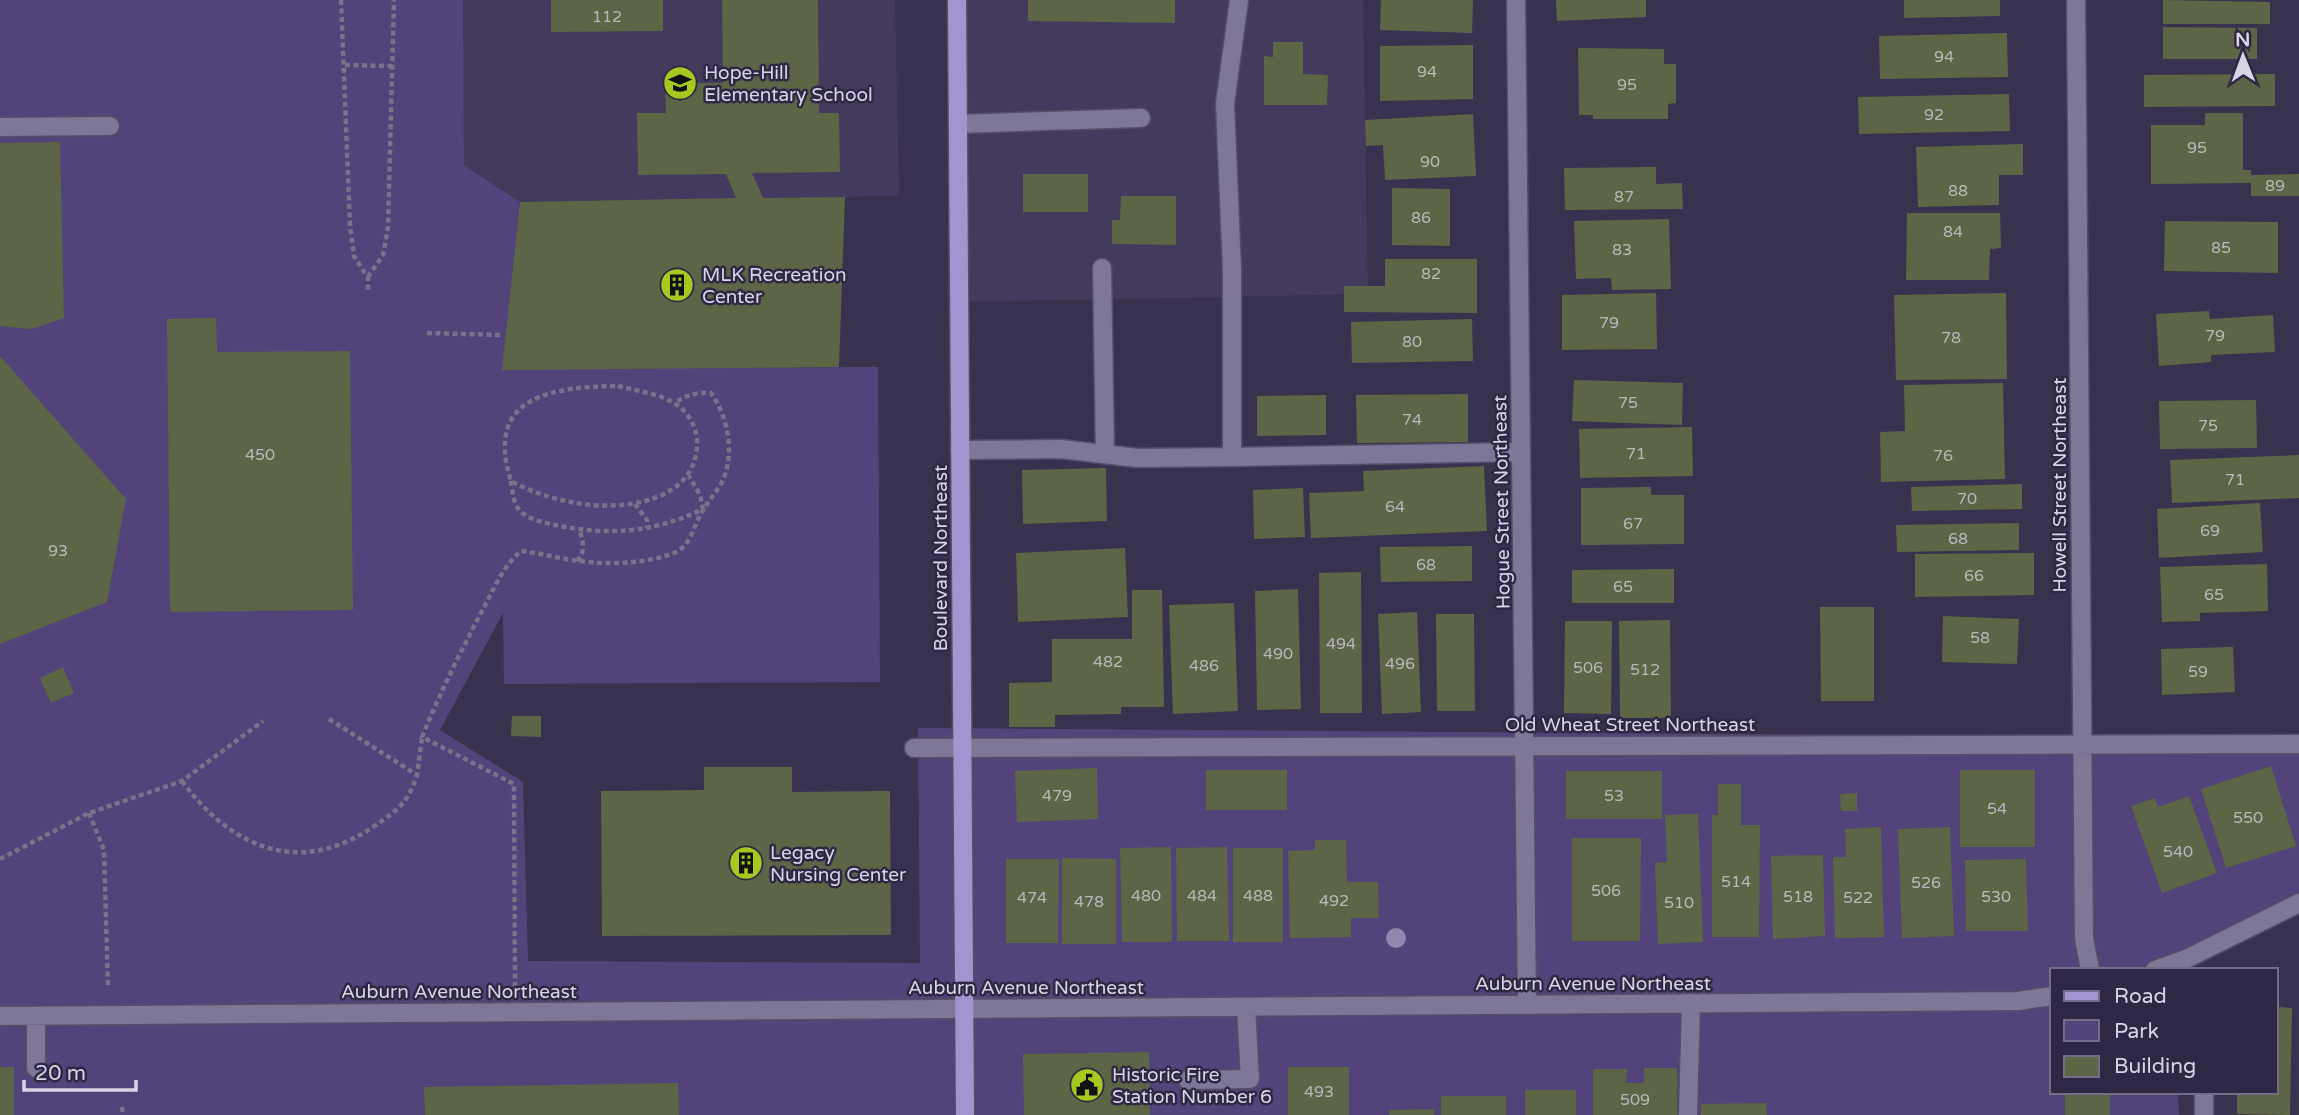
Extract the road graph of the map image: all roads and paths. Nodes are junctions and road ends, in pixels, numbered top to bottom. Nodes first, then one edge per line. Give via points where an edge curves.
1 (341, 0) edge
2 (394, 0) edge
3 (957, 0) edge
4 (1239, 0) edge
5 (1516, 0) edge
6 (2076, 0) edge
7 (345, 65) junction
8 (392, 66) junction
9 (1141, 118) dead end
10 (957, 124) junction
11 (110, 126) dead end
12 (0, 127) edge
13 (1102, 268) dead end
14 (368, 278) junction
15 (368, 291) dead end
16 (427, 333) dead end
17 (501, 335) dead end
18 (674, 403) junction
19 (960, 450) junction
20 (1521, 452) junction
21 (1105, 454) junction
22 (1232, 457) junction
23 (689, 476) junction
24 (511, 481) junction
25 (634, 503) junction
26 (703, 509) junction
27 (647, 528) junction
28 (579, 530) junction
29 (577, 561) junction
30 (330, 719) dead end
31 (263, 721) dead end
32 (422, 737) junction
33 (2082, 744) junction
34 (2299, 744) edge
35 (1524, 746) junction
36 (914, 748) dead end
37 (962, 749) junction
38 (417, 775) junction
39 (182, 781) junction
40 (89, 813) junction
41 (0, 859) edge
42 (2299, 903) edge
43 (2189, 964) edge
44 (2090, 968) edge
45 (2166, 968) edge
46 (2050, 996) edge
47 (1691, 1003) junction
48 (1527, 1004) junction
49 (1247, 1007) junction
50 (964, 1008) junction
51 (515, 1012) junction
52 (109, 1015) junction
53 (0, 1016) edge
54 (36, 1016) junction
55 (36, 1068) dead end
56 (1188, 1080) dead end
57 (2203, 1094) edge
58 (122, 1107) dead end
59 (122, 1115) edge
60 (965, 1115) edge
61 (1688, 1115) edge
62 (2204, 1115) edge

1 - 7 path
2 - 8 path
3 - 10 main road, Boulevard Northeast
4 - 22 street via 1225,104 1232,270
5 - 20 street, Hogue Street Northeast
6 - 33 street, Howell Street Northeast
7 - 8 path
7 - 14 path via 350,226 354,256
8 - 14 path via 388,227 383,255
9 - 10 street
10 - 19 main road, Boulevard Northeast
11 - 12 street
13 - 21 street
14 - 15 path
16 - 17 path
18 - 23 path via 688,415 697,435 697,457
18 - 24 path via 618,386 545,394 511,418 505,442
18 - 26 path via 698,392 711,393 721,408 728,456 724,478
19 - 21 street via 1061,449
19 - 37 main road, Boulevard Northeast
20 - 22 street
20 - 35 street, Hogue Street Northeast
21 - 22 street
23 - 25 path via 656,498
23 - 26 path
24 - 25 path via 572,503
24 - 28 path via 516,506 525,516
25 - 27 path via 647,520
26 - 27 path via 679,521
26 - 29 path via 692,535 678,551 610,563
27 - 28 path via 611,533
28 - 29 path via 584,548
29 - 32 path via 521,551 510,560 441,689
30 - 38 path
31 - 39 path
32 - 38 path
32 - 51 path via 514,784
33 - 34 street, Old Wheat Street Northeast
33 - 35 street, Old Wheat Street Northeast
33 - 44 street, Howell Street Northeast via 2084,937
35 - 37 street, Old Wheat Street Northeast
35 - 48 street, Hogue Street Northeast
36 - 37 street, Old Wheat Street Northeast
37 - 50 main road, Boulevard Northeast
38 - 39 path via 409,798 372,828 348,841 302,852 266,847 237,836 214,818
39 - 40 path
40 - 41 path
40 - 52 path via 104,850
42 - 43 street
43 - 45 street
46 - 47 street, Auburn Avenue Northeast
47 - 48 street, Auburn Avenue Northeast
47 - 61 street
48 - 49 street, Auburn Avenue Northeast
49 - 50 street, Auburn Avenue Northeast
49 - 56 street via 1250,1079
50 - 51 street, Auburn Avenue Northeast
50 - 60 main road, Boulevard Northeast
51 - 52 street, Auburn Avenue Northeast
52 - 54 street, Auburn Avenue Northeast
53 - 54 street, Auburn Avenue Northeast
54 - 55 street
57 - 62 street
58 - 59 path

